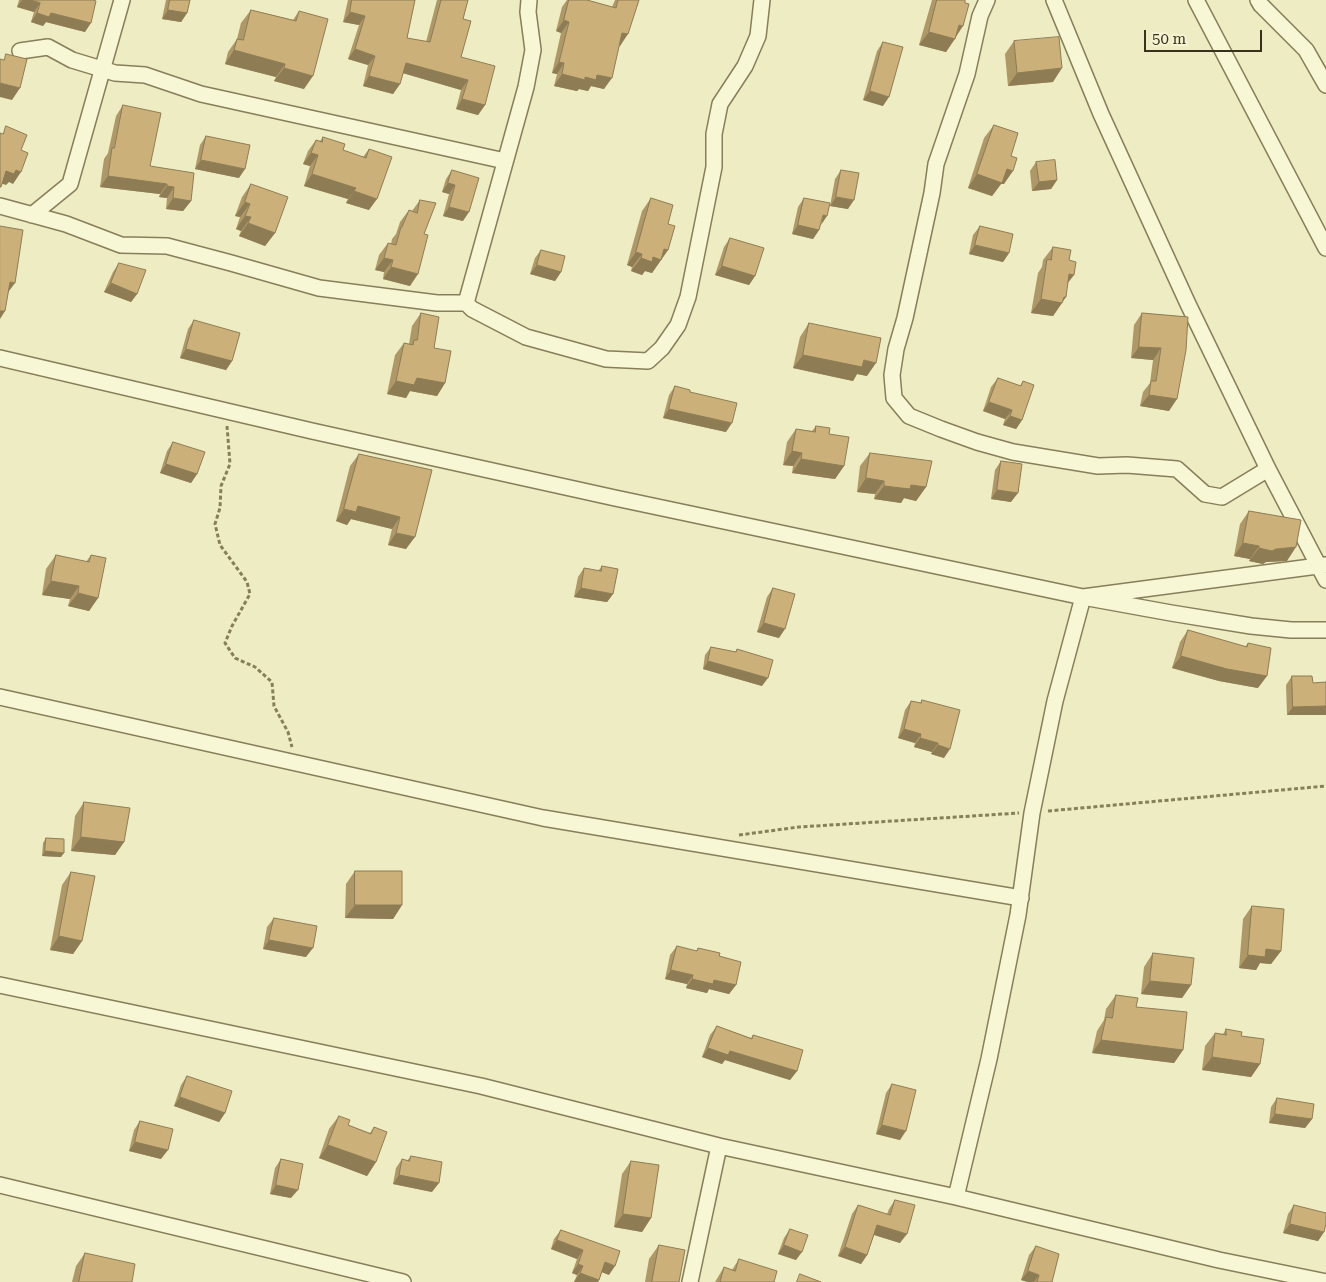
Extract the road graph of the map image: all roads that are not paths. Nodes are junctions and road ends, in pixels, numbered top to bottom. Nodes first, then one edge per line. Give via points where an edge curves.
1 (122, 0) edge
2 (529, 0) edge
3 (762, 0) edge
4 (987, 0) edge
5 (1054, 0) edge
6 (1196, 0) edge
7 (1258, 0) edge
8 (20, 51) dead end
9 (102, 69) junction
10 (1326, 85) edge
11 (506, 162) junction
12 (0, 206) edge
13 (32, 215) junction
14 (1326, 248) edge
15 (466, 303) junction
16 (0, 358) edge
17 (1268, 469) junction
18 (1323, 565) edge
19 (1326, 580) edge
20 (1083, 597) junction
21 (1326, 630) edge
22 (0, 697) edge
23 (1021, 898) junction
24 (0, 984) edge
25 (720, 1146) junction
26 (0, 1185) edge
27 (956, 1197) junction
28 (403, 1282) edge
29 (690, 1282) edge
30 (1326, 1282) edge

1 - 9 street
2 - 11 street via 533,50
3 - 15 street via 758,36 745,66 720,104 714,134 714,167 688,297 678,325 662,348 648,361 606,359 526,337
4 - 17 street via 980,16 967,74 936,164 896,349 892,375 894,398 910,416 977,442 1013,452 1098,466 1176,469 1205,494 1222,497
5 - 17 street via 1109,132
6 - 14 street
7 - 10 street via 1306,50
8 - 9 street via 48,47 72,60
9 - 11 street via 145,75 201,94
9 - 13 street via 70,184
11 - 15 street
12 - 13 street
13 - 15 street via 121,245 167,246 318,288 437,303
16 - 20 street via 595,493
17 - 18 street
18 - 19 street
18 - 20 street
20 - 21 street via 1251,626
20 - 23 street via 1055,702 1032,813
22 - 23 street via 544,818
23 - 27 street via 989,1058
24 - 25 street via 481,1086
25 - 27 street
25 - 29 street
26 - 28 street
27 - 30 street via 1219,1260

